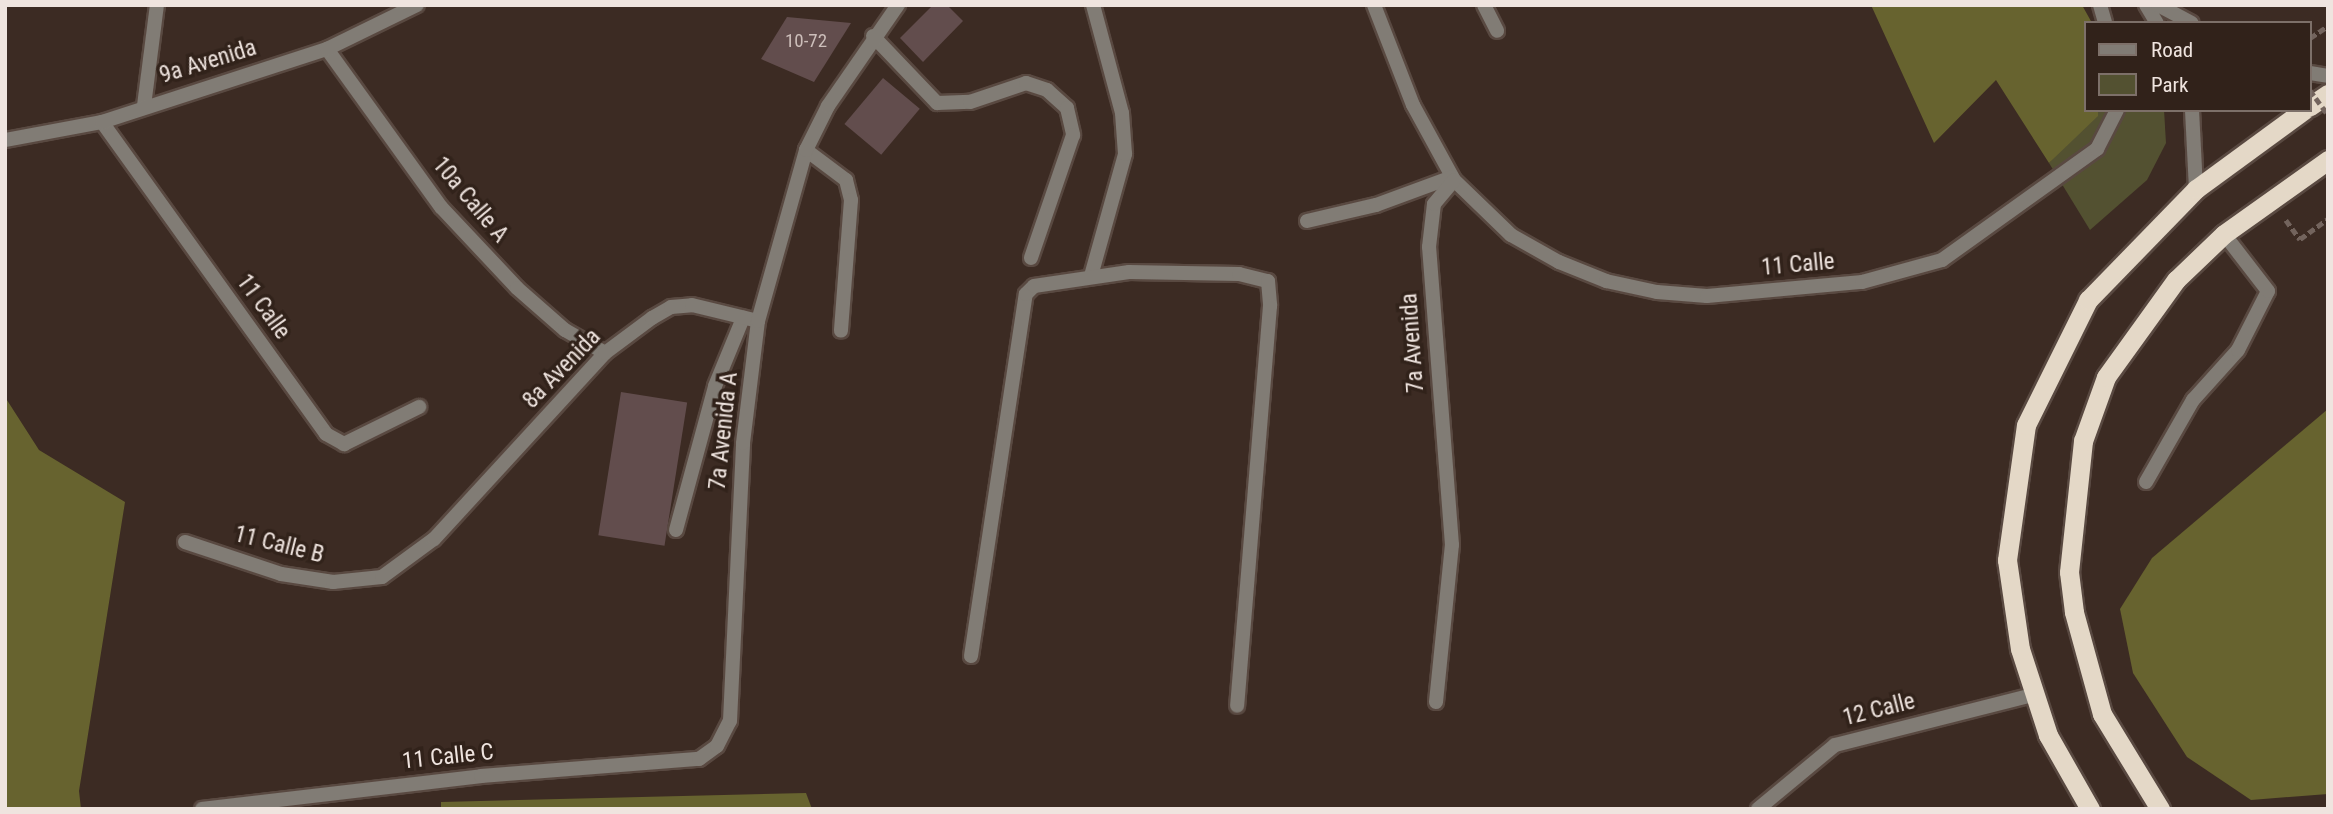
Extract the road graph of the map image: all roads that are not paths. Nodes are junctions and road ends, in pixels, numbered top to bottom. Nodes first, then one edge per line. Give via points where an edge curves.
1 (157, 5) edge
2 (417, 5) edge
3 (898, 5) edge
4 (1093, 5) edge
5 (1374, 5) edge
6 (1484, 5) edge
7 (2146, 5) edge
8 (2158, 5) edge
9 (2156, 21) edge
10 (2188, 21) edge
11 (1497, 32) dead end
12 (873, 36) junction
13 (327, 49) junction
14 (2328, 94) edge
15 (2312, 105) edge
16 (144, 106) junction
17 (2116, 112) edge
18 (2192, 112) edge
19 (2301, 112) edge
20 (102, 122) junction
21 (5, 141) edge
22 (806, 150) junction
23 (2328, 160) edge
24 (1453, 179) junction
25 (2196, 189) junction
26 (1307, 221) dead end
27 (2224, 234) junction
28 (1031, 258) dead end
29 (1091, 276) junction
30 (743, 317) junction
31 (758, 321) junction
32 (841, 331) dead end
33 (605, 353) junction
34 (419, 407) dead end
35 (2146, 482) dead end
36 (676, 530) dead end
37 (434, 540) joint
38 (185, 542) dead end
39 (971, 656) dead end
40 (2032, 695) junction
41 (1436, 702) dead end
42 (1237, 706) dead end
43 (699, 760) joint
44 (202, 809) edge
45 (1758, 809) edge
46 (2090, 809) edge
47 (2160, 809) edge

1 - 16 street
2 - 13 street, 9a Avenida
3 - 12 street
4 - 29 street via 1122,113 1125,153
5 - 24 street via 1413,105
6 - 11 street
7 - 9 street
8 - 10 street
12 - 22 street, 7a Avenida A
12 - 28 street via 937,103 970,102 1026,83 1047,90 1067,107 1073,135
13 - 16 street, 9a Avenida
13 - 33 street, 10a Calle A via 441,207 517,288 565,330
14 - 15 highway
16 - 20 street, 9a Avenida
17 - 24 street, 11 Calle via 2097,149 1942,260 1861,282 1707,296 1606,281 1511,235
18 - 25 street
19 - 25 highway
20 - 21 street, 9a Avenida
20 - 34 street, 11 Calle via 326,434 344,444
22 - 31 street, 7a Avenida A
22 - 32 street via 846,180 851,200
23 - 27 highway
24 - 26 street via 1376,205
24 - 41 street, 7a Avenida via 1434,204 1429,247 1452,545
25 - 40 highway via 2088,300 2026,425 2007,560
27 - 35 street via 2268,291 2238,350 2193,400
27 - 47 highway via 2176,280 2142,323 2106,377 2083,441 2069,572 2074,612 2102,714
29 - 39 street via 1034,286 1022,304
29 - 42 street via 1192,272 1268,281
30 - 31 street, 8a Avenida
30 - 33 street, 8a Avenida via 692,305 671,307
30 - 36 street via 715,386
31 - 43 street, 7a Avenida A via 743,443 730,721 717,746
33 - 37 street, 8a Avenida
37 - 38 street, 11 Calle B via 382,577 333,582 281,574
40 - 45 street, 12 Calle via 1835,745
40 - 46 highway
43 - 44 street, 11 Calle C via 481,776

